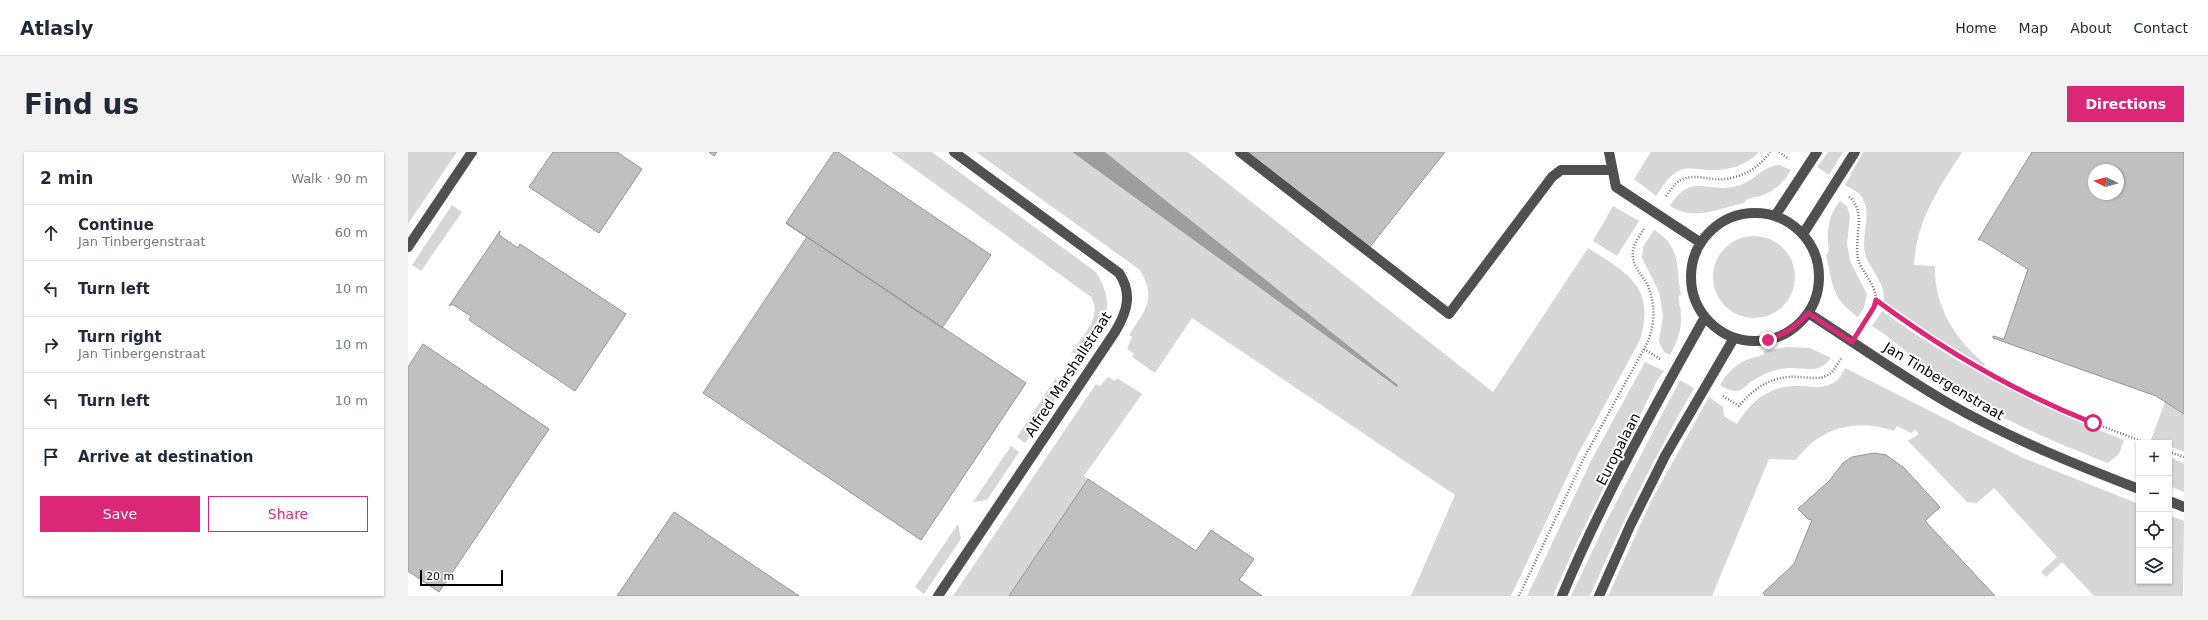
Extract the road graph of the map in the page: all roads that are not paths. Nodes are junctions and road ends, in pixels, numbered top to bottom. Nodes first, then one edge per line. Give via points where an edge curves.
1 (472, 152) edge
2 (954, 152) edge
3 (1240, 152) edge
4 (1817, 152) edge
5 (1855, 152) edge
6 (1608, 153) edge
7 (1612, 170) junction
8 (1775, 216) junction
9 (1803, 234) junction
10 (1701, 243) junction
11 (408, 247) edge
12 (1808, 313) junction
13 (1705, 318) junction
14 (1734, 338) junction
15 (2136, 488) edge
16 (2172, 502) edge
17 (2184, 506) edge
18 (938, 596) edge
19 (1562, 596) edge
20 (1599, 596) edge

1 - 11 street
2 - 18 street, Alfred Marshallstraat via 1119,273 1126,286 1128,303 1115,332
3 - 7 street via 1449,314 1552,177 1561,170
4 - 8 street
5 - 9 street
6 - 7 street
7 - 10 street via 1616,188
8 - 9 street via 1785,220
8 - 10 street via 1741,214 1711,230
9 - 12 street via 1811,246 1819,273 1819,287
10 - 13 street via 1691,273 1692,289
12 - 14 street via 1797,326 1783,335 1768,340
12 - 15 street, Jan Tinbergenstraat via 1948,403 1994,428 2060,459
13 - 14 street
13 - 19 street, Europalaan via 1597,521
14 - 20 street via 1665,456
16 - 17 street

